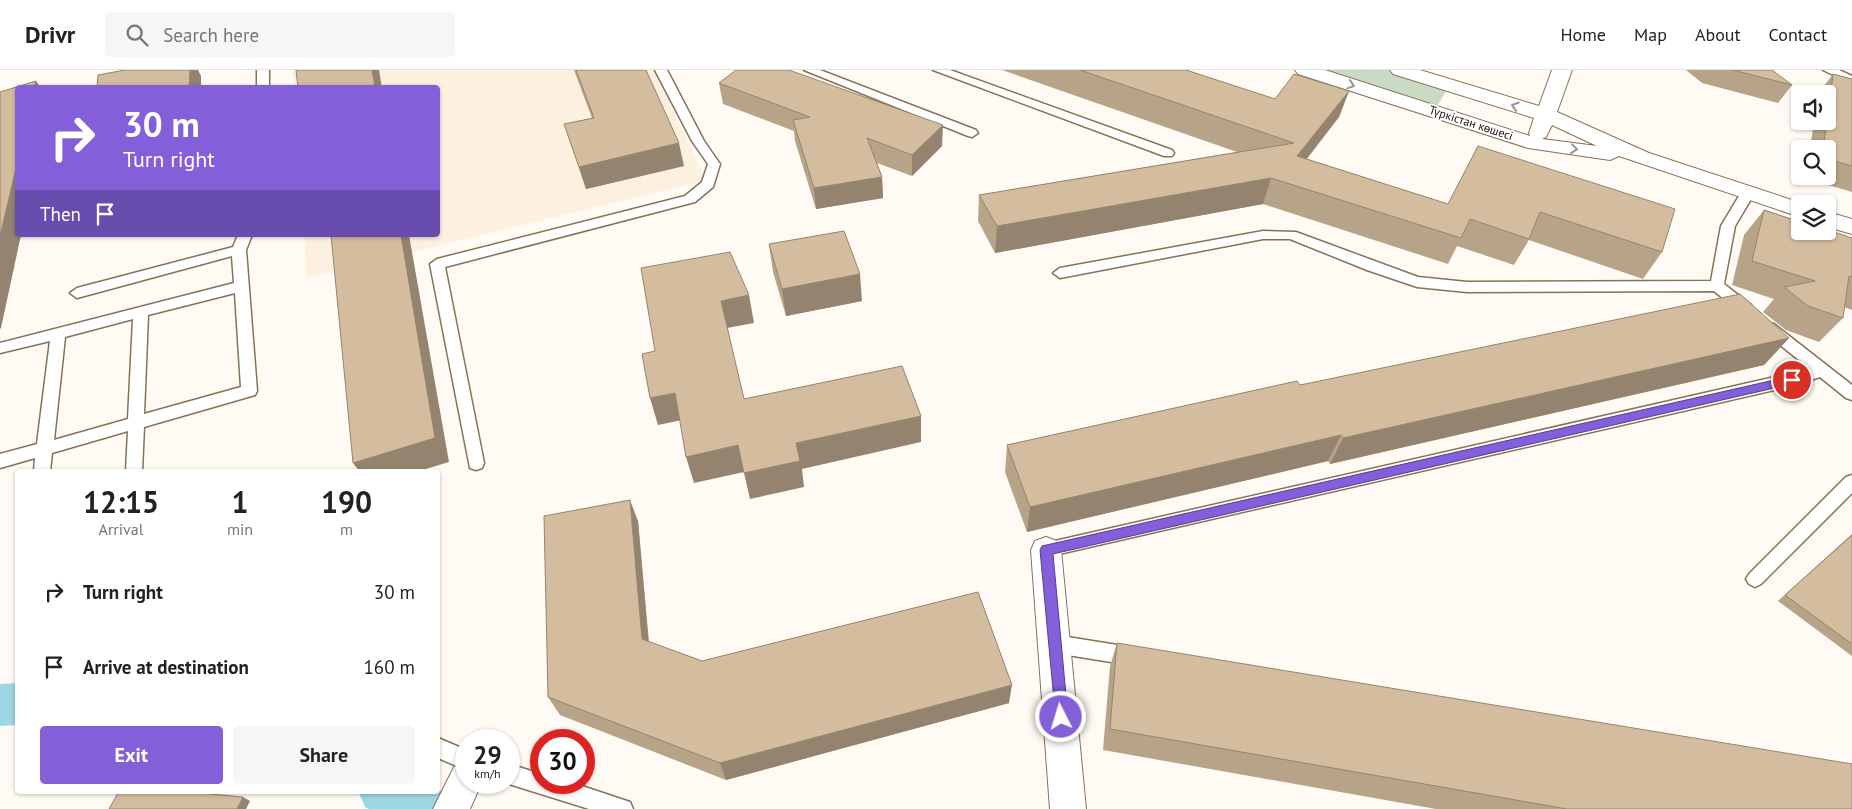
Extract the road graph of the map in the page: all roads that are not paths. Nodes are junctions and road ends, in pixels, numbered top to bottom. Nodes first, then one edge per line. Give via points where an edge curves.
1 (263, 70) edge
2 (661, 70) edge
3 (810, 70) edge
4 (939, 70) edge
5 (1304, 70) edge
6 (1400, 70) edge
7 (1562, 70) edge
8 (1829, 70) edge
9 (1852, 80) edge
10 (263, 85) edge
11 (1546, 115) junction
12 (972, 133) dead end
13 (1535, 144) junction
14 (1168, 153) dead end
15 (1641, 158) junction
16 (1747, 194) junction
17 (1791, 207) edge
18 (1836, 222) edge
19 (1852, 227) edge
20 (244, 237) edge
21 (239, 250) junction
22 (1060, 273) dead end
23 (242, 286) junction
24 (1717, 286) junction
25 (77, 293) dead end
26 (141, 312) junction
27 (58, 333) junction
28 (0, 348) edge
29 (1822, 371) junction
30 (1852, 394) edge
31 (136, 422) junction
32 (44, 448) junction
33 (0, 461) edge
34 (476, 463) dead end
35 (42, 469) edge
36 (134, 469) edge
37 (1852, 482) edge
38 (1046, 550) joint
39 (1755, 579) dead end
40 (1055, 644) junction
41 (1153, 659) edge
42 (440, 749) edge
43 (455, 755) edge
44 (520, 777) edge
45 (458, 794) edge
46 (451, 809) edge
47 (623, 809) edge
48 (1068, 809) edge

1 - 10 lane
2 - 34 lane via 698,141 714,164 708,184 690,199 437,264
3 - 12 lane
4 - 14 lane
5 -> 13 main road, Түркістан көшесі
11 -> 6 main road, Түркістан көшесі
7 - 11 main road
8 - 9 lane
11 - 13 main road
11 - 15 main road, Түркістан көшесі
13 -> 15 main road, Түркістан көшесі
15 - 16 main road, Түркістан көшесі
16 - 17 main road, Түркістан көшесі
16 - 24 lane via 1728,226
18 - 19 main road
20 - 21 lane
21 - 23 lane
21 - 25 lane
22 - 24 lane via 1263,235 1291,235 1417,282 1467,287
23 - 26 lane
23 - 31 lane via 249,391
24 - 29 lane
26 - 27 lane
26 - 31 lane
27 - 28 lane
27 - 32 lane
29 - 30 lane
29 - 38 lane via 1773,385
31 - 32 lane
31 - 36 lane
32 - 33 lane
32 - 35 lane
37 - 39 lane
38 - 40 main road
40 - 41 lane
40 - 48 main road
42 - 43 lane
44 - 47 lane
45 - 46 main road

